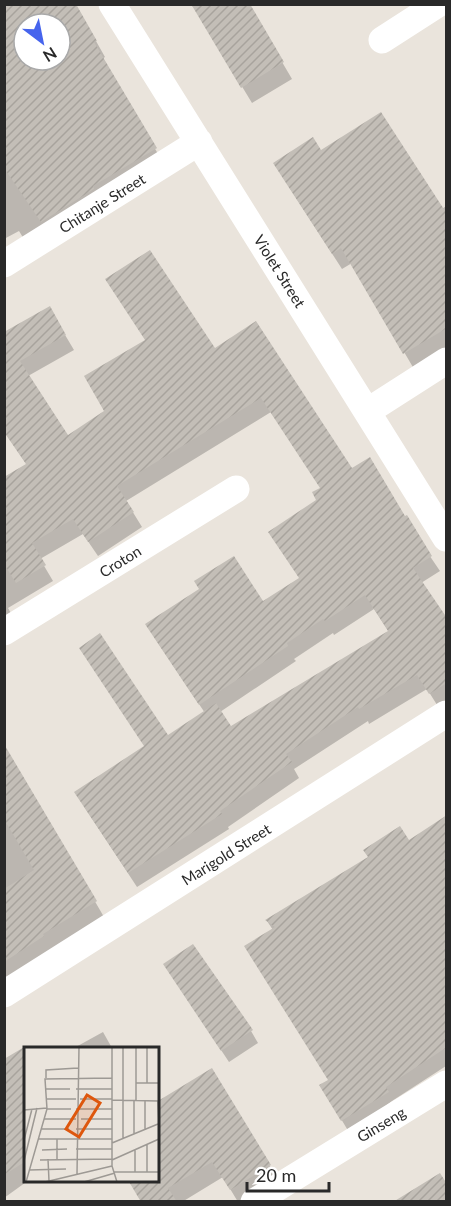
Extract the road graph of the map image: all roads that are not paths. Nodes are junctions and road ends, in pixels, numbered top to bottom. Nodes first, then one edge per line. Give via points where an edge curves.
1 (112, 4) edge
2 (438, 4) edge
3 (382, 40) dead end
4 (199, 142) junction
5 (4, 264) edge
6 (447, 361) edge
7 (368, 411) junction
8 (236, 489) dead end
9 (447, 538) edge
10 (4, 632) edge
11 (447, 714) edge
12 (4, 994) edge
13 (447, 1084) edge
14 (254, 1202) edge

1 - 4 street, Violet Street
2 - 3 street
4 - 5 street, Chitanje Street
4 - 7 street, Violet Street
6 - 7 street
7 - 9 street, Violet Street
8 - 10 street, Croton
11 - 12 street, Marigold Street
13 - 14 street, Ginseng

